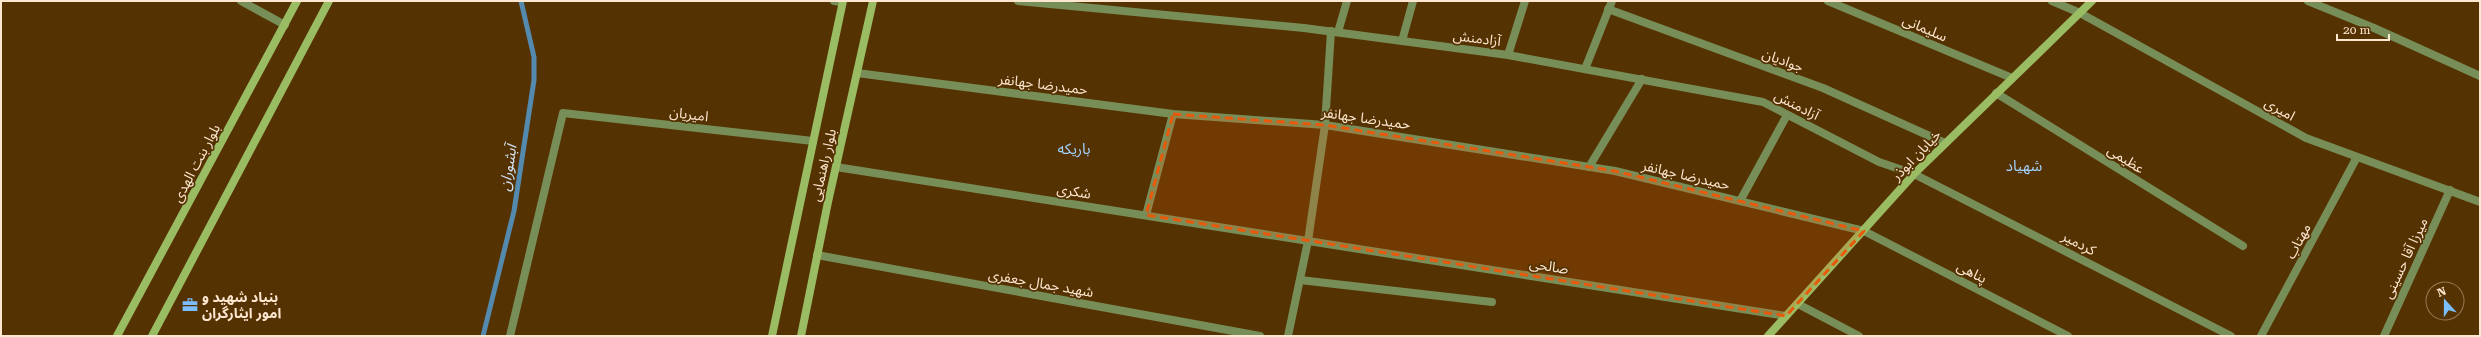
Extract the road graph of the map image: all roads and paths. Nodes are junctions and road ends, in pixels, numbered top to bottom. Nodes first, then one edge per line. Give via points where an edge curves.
1 (297, 1) edge
2 (329, 1) edge
3 (840, 1) edge
4 (873, 1) edge
5 (1018, 1) edge
6 (1347, 1) edge
7 (1413, 1) edge
8 (1525, 1) edge
9 (1828, 1) edge
10 (2052, 1) edge
11 (2092, 1) edge
12 (2308, 1) edge
13 (244, 2) edge
14 (1610, 5) edge
15 (2080, 12) junction
16 (285, 25) junction
17 (1335, 32) junction
18 (1402, 41) junction
19 (1508, 55) junction
20 (1584, 69) junction
21 (857, 73) junction
22 (2480, 76) edge
23 (2012, 78) junction
24 (1642, 80) junction
25 (1996, 93) junction
26 (1173, 114) junction
27 (1787, 115) junction
28 (1325, 125) junction
29 (813, 142) junction
30 (1945, 143) junction
31 (2357, 157) junction
32 (836, 167) junction
33 (1589, 167) junction
34 (1914, 174) junction
35 (2450, 190) junction
36 (1740, 201) junction
37 (2480, 202) edge
38 (1146, 215) junction
39 (1864, 231) junction
40 (1308, 241) junction
41 (2243, 246) dead end
42 (817, 255) junction
43 (1300, 280) junction
44 (1492, 302) dead end
45 (1798, 304) junction
46 (1786, 316) junction
47 (117, 336) edge
48 (152, 336) edge
49 (510, 336) edge
50 (772, 336) edge
51 (801, 336) edge
52 (1260, 336) edge
53 (1288, 336) edge
54 (1768, 336) edge
55 (1859, 336) edge
56 (2068, 336) edge
57 (2231, 336) edge
58 (2261, 336) edge
59 (2384, 336) edge

1 - 16 main road, بلوار بنت الهدی
2 - 48 main road
3 - 29 main road, بلوار راهنمایی
4 - 21 main road, بلوار راهنمایی
5 - 17 street, آزادمنش
6 - 17 street
7 - 18 street
8 - 19 street
9 - 23 street, سلیمانی
10 - 15 street, امیری
11 - 15 main road, خیابان ابوذر
12 - 22 street
13 - 16 street
14 - 20 street
14 - 30 street, جوادیان via 1823,88
15 - 23 main road, خیابان ابوذر
15 - 31 street, امیری via 2306,138
16 - 47 main road, بلوار بنت الهدی
17 - 18 street, آزادمنش
17 - 28 street
18 - 19 street, آزادمنش
19 - 20 street, آزادمنش
20 - 24 street, آزادمنش
21 - 26 street, حمیدرضا جهانفر
21 - 32 main road, بلوار راهنمایی
23 - 25 main road, خیابان ابوذر
24 - 27 street, آزادمنش via 1763,102
24 - 33 street
25 - 30 main road, خیابان ابوذر
25 - 41 street, عظیمی
26 - 28 street, حمیدرضا جهانفر
26 - 38 street
27 - 34 street, آزادمنش via 1879,162
27 - 36 street
28 - 33 street, حمیدرضا جهانفر
28 - 40 street
29 - 49 street, امیریان via 563,113
29 - 50 main road, بلوار راهنمایی
30 - 34 main road, خیابان ابوذر
31 - 35 street, امیری
31 - 58 street, مهتاب
32 - 38 street, شکری
32 - 42 main road, بلوار راهنمایی
33 - 36 street, حمیدرضا جهانفر
34 - 39 main road, خیابان ابوذر
34 - 57 street, کردمیر
35 - 37 street, امیری
35 - 59 street, میرزا آقا حسینی
36 - 39 street, حمیدرضا جهانفر
38 - 40 street, شکری
39 - 45 main road, خیابان ابوذر
39 - 56 street, پناهی
40 - 43 street
40 - 46 street, صالحی
42 - 51 main road, بلوار راهنمایی
42 - 52 street, شهید جمال جعفری
43 - 44 street
43 - 53 street
45 - 46 main road, خیابان ابوذر
45 - 55 street
46 - 54 main road, خیابان ابوذر

